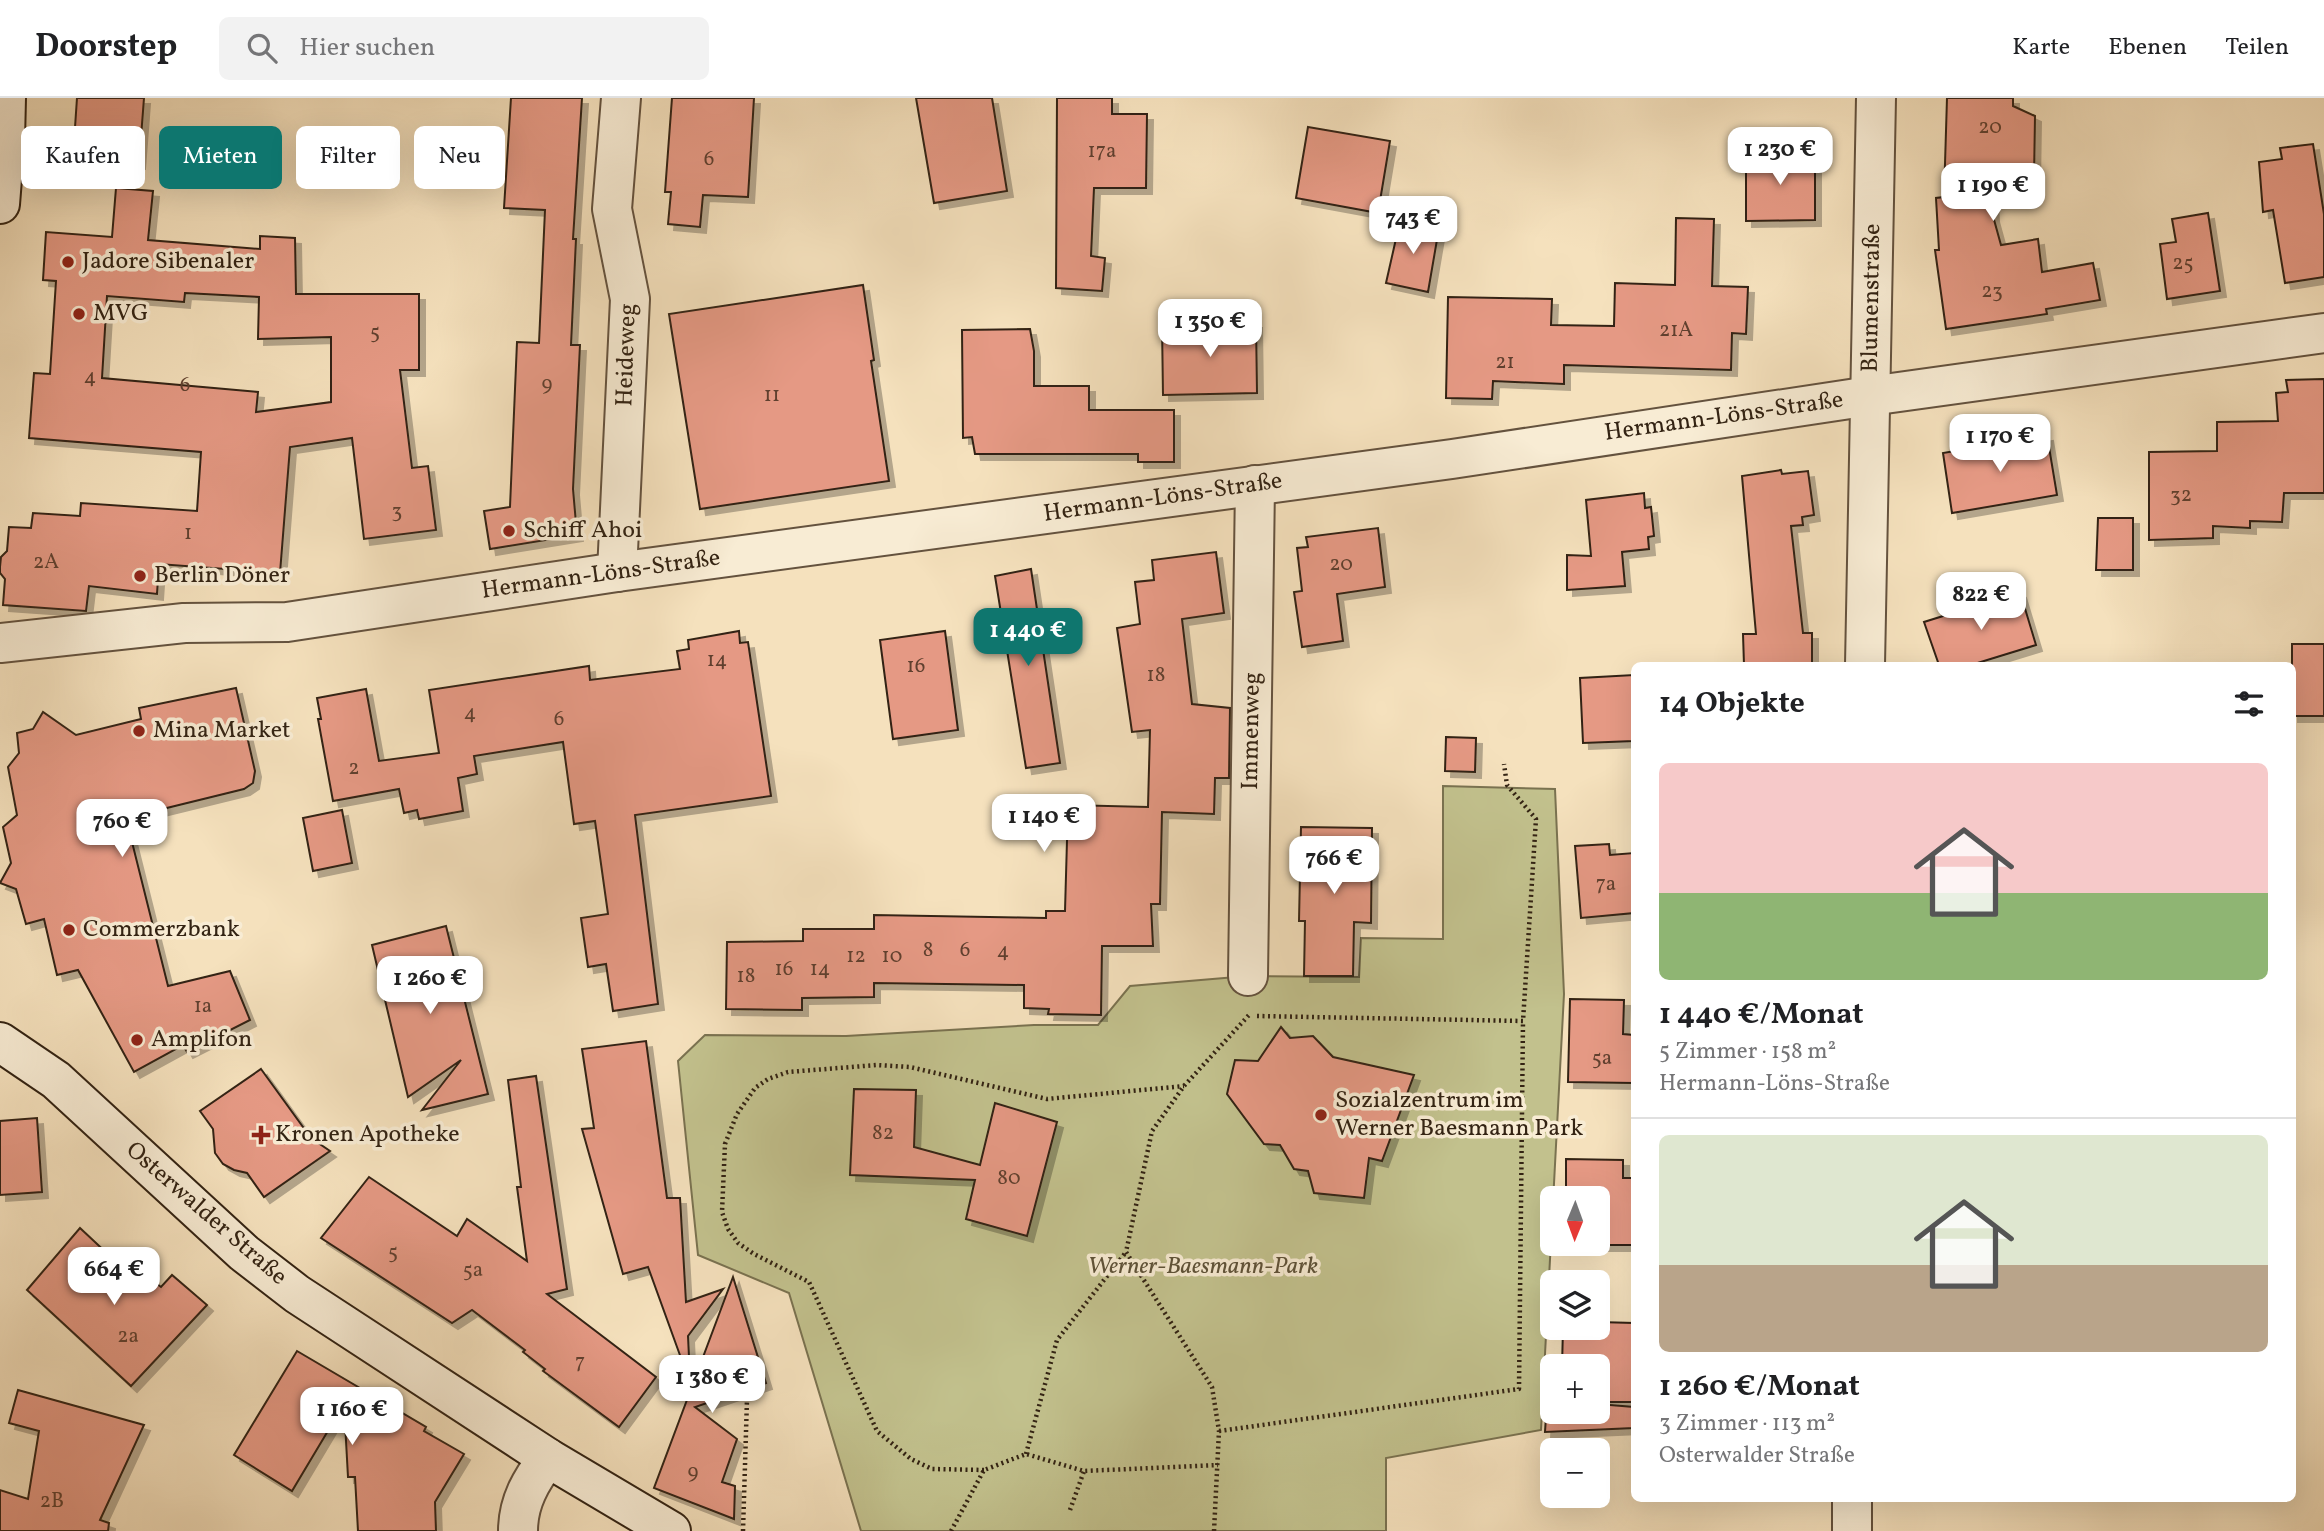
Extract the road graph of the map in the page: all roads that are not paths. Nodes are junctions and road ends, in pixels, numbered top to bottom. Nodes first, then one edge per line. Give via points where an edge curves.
1 (6, 98) edge
2 (621, 98) edge
3 (1876, 98) edge
4 (0, 204) edge
5 (2324, 333) edge
6 (1870, 396) junction
7 (1255, 485) junction
8 (617, 572) junction
9 (0, 643) edge
10 (1865, 662) edge
11 (1248, 976) road end
12 (0, 1042) edge
13 (548, 1458) junction
14 (1852, 1502) edge
15 (518, 1531) edge
16 (671, 1531) edge
17 (1852, 1531) edge

1 - 4 street
2 - 8 street, Heideweg via 612,209 630,299
3 - 6 street, Blumenstraße
5 - 6 street, Hermann-Löns-Straße
6 - 7 street, Hermann-Löns-Straße
6 - 10 street, Blumenstraße
7 - 8 street, Hermann-Löns-Straße
7 - 11 street, Immenweg
8 - 9 street, Hermann-Löns-Straße via 287,622 184,623
12 - 13 street, Osterwalder Straße via 56,1080 244,1253 297,1294
13 - 15 street via 522,1499
13 - 16 street, Osterwalder Straße
14 - 17 street

